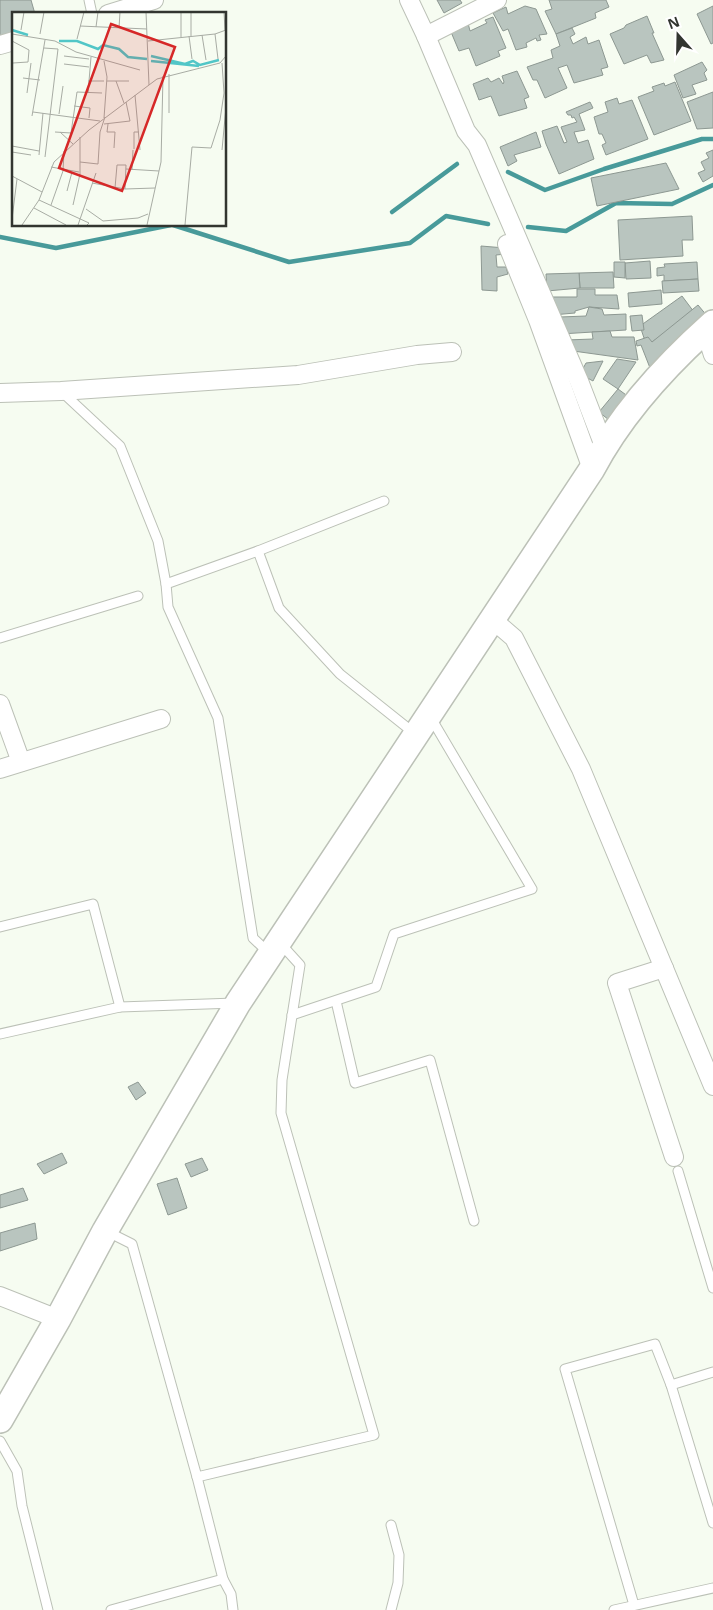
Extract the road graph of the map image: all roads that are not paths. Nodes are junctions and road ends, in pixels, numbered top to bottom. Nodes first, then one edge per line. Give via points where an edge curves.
1 (154, 0) edge
2 (409, 0) edge
3 (496, 0) edge
4 (115, 12) edge
5 (426, 36) junction
6 (466, 131) junction
7 (709, 327) edge
8 (452, 352) dead end
9 (713, 355) edge
10 (61, 391) junction
11 (0, 393) edge
12 (604, 446) junction
13 (592, 469) junction
14 (384, 501) dead end
15 (258, 551) junction
16 (166, 584) junction
17 (138, 596) dead end
18 (493, 620) junction
19 (0, 638) edge
20 (0, 704) edge
21 (430, 715) junction
22 (161, 719) dead end
23 (416, 736) junction
24 (21, 762) junction
25 (0, 769) edge
26 (0, 927) edge
27 (274, 947) junction
28 (664, 968) junction
29 (336, 1001) junction
30 (238, 1003) junction
31 (120, 1007) junction
32 (292, 1015) junction
33 (0, 1034) edge
34 (713, 1086) edge
35 (676, 1164) joint
36 (474, 1221) dead end
37 (105, 1231) junction
38 (713, 1288) edge
39 (0, 1296) edge
40 (58, 1319) junction
41 (713, 1372) edge
42 (671, 1385) junction
43 (0, 1420) edge
44 (0, 1441) edge
45 (197, 1477) junction
46 (713, 1524) edge
47 (392, 1526) dead end
48 (223, 1579) junction
49 (713, 1588) edge
50 (144, 1605) edge
51 (634, 1605) junction
52 (48, 1610) edge
53 (111, 1610) edge
54 (233, 1610) edge
55 (391, 1610) edge
56 (614, 1610) edge

1 - 4 street
2 - 5 street
3 - 5 street
5 - 6 street
6 - 12 street via 477,145
6 - 13 street via 468,148 538,320
7 - 9 street
7 - 12 main road via 657,377
8 - 10 street via 298,375
10 - 11 street
10 - 16 lane via 120,446 158,541
12 - 13 main road
13 - 18 main road
14 - 15 lane
15 - 16 lane
15 - 23 lane via 279,608 340,674
16 - 27 lane via 168,607 218,718 253,938
17 - 19 lane
18 - 21 main road
18 - 28 street via 514,638 582,769
20 - 24 street
21 - 23 main road
21 - 29 lane via 532,889 394,934 376,987
22 - 24 street
23 - 27 main road
24 - 25 street
26 - 31 lane via 93,904
27 - 30 main road
27 - 32 lane via 300,965
28 - 34 street
28 - 35 street via 617,983
29 - 32 lane
29 - 36 lane via 355,1083 430,1060
30 - 31 lane
30 - 37 main road
31 - 33 lane
32 - 45 lane via 282,1080 281,1113 374,1435
35 - 38 lane
37 - 40 main road
37 - 45 lane via 132,1244
39 - 40 street
40 - 43 main road
41 - 42 lane
42 - 46 lane
42 - 51 lane via 655,1344 565,1368
44 - 52 lane via 16,1471
45 - 48 lane
47 - 55 lane via 399,1564
48 - 50 lane
48 - 54 lane via 231,1594
49 - 51 lane
50 - 53 lane
51 - 56 lane

